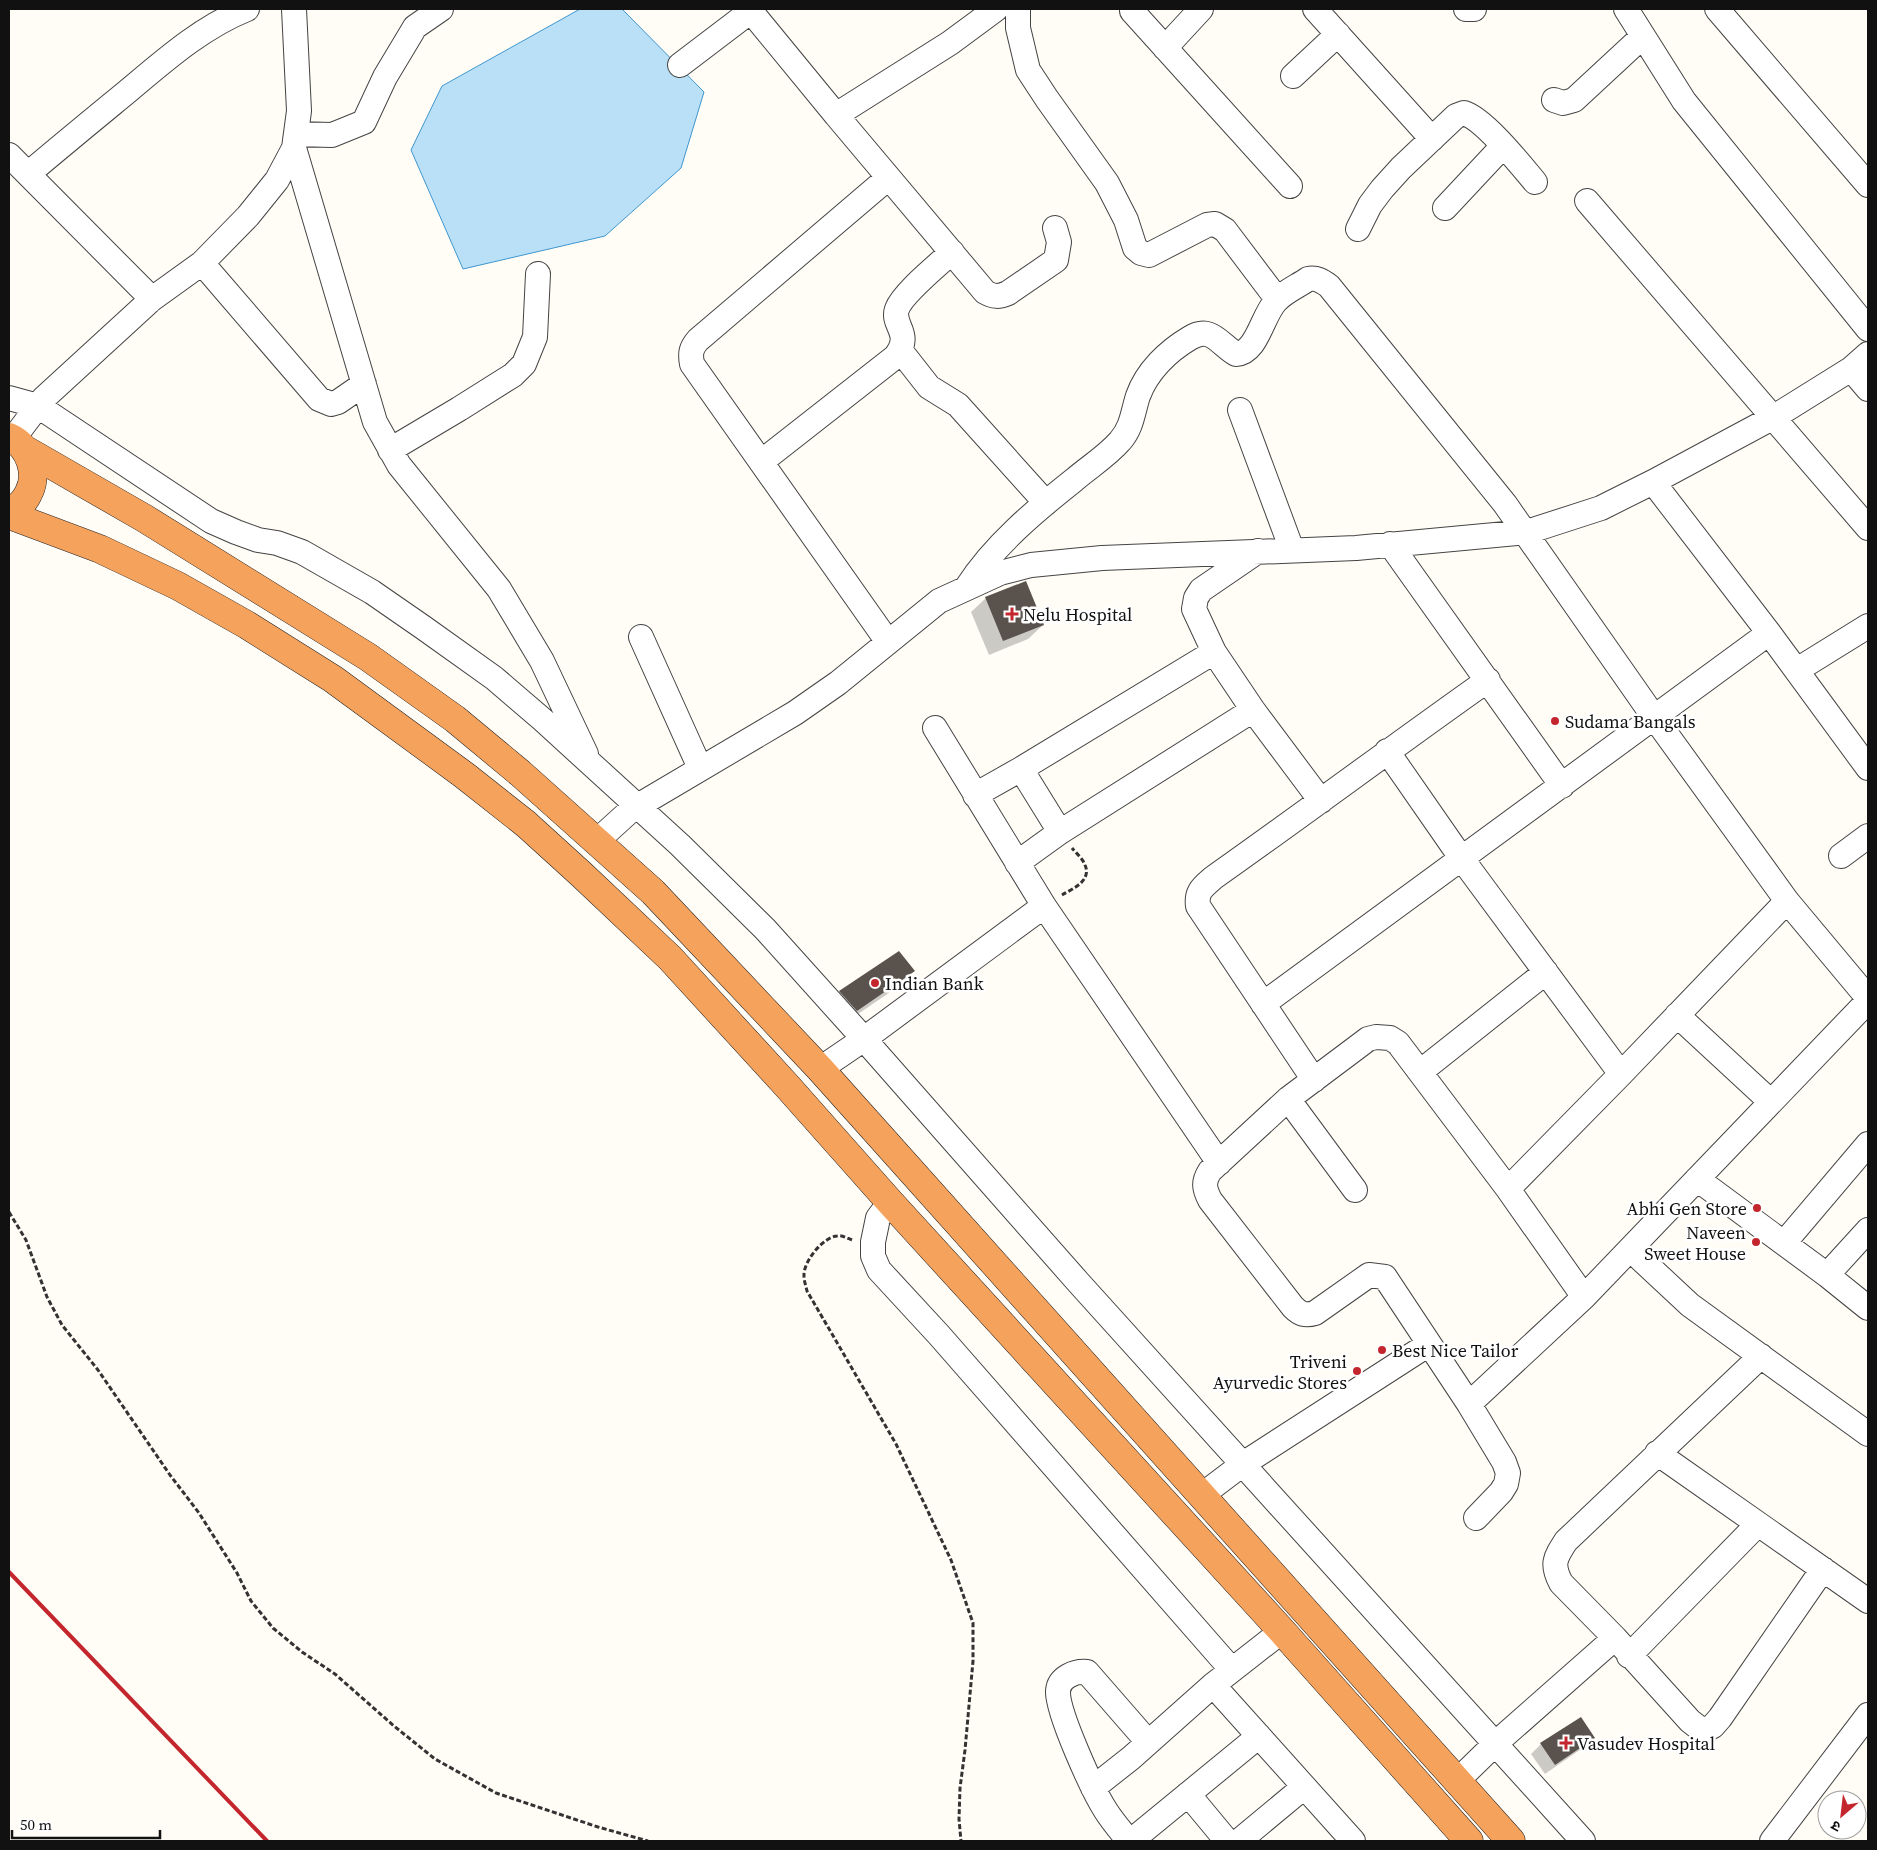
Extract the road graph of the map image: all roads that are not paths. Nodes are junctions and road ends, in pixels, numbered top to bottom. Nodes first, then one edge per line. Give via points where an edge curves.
1 (247, 9) edge
2 (294, 9) edge
3 (441, 9) edge
4 (996, 9) edge
5 (1018, 9) edge
6 (1201, 9) edge
7 (1315, 9) edge
8 (1466, 9) edge
9 (1474, 9) edge
10 (1626, 9) edge
11 (1717, 9) edge
12 (1132, 11) dead end
13 (758, 12) edge
14 (1338, 34) junction
15 (1643, 36) junction
16 (1165, 48) junction
17 (680, 65) dead end
18 (1293, 76) dead end
19 (1554, 100) dead end
20 (836, 115) junction
21 (1432, 139) junction
22 (295, 141) junction
23 (1503, 146) junction
24 (9, 155) edge
25 (28, 174) junction
26 (888, 178) junction
27 (1535, 182) dead end
28 (1290, 186) dead end
29 (1868, 186) edge
30 (1587, 200) dead end
31 (1445, 208) dead end
32 (1055, 228) dead end
33 (1358, 229) dead end
34 (952, 252) junction
35 (202, 263) junction
36 (538, 274) dead end
37 (152, 299) junction
38 (1277, 299) junction
39 (1868, 329) edge
40 (900, 350) junction
41 (1860, 362) edge
42 (364, 384) junction
43 (1868, 389) edge
44 (9, 398) edge
45 (38, 406) junction
46 (1240, 410) dead end
47 (1774, 417) junction
48 (15, 442) edge
49 (390, 450) junction
50 (761, 462) junction
51 (1653, 482) junction
52 (1046, 503) junction
53 (9, 514) edge
54 (1868, 528) edge
55 (1527, 532) junction
56 (1390, 544) junction
57 (1292, 550) junction
58 (1258, 551) junction
59 (967, 587) junction
60 (1868, 626) edge
61 (1770, 633) junction
62 (641, 637) dead end
63 (888, 642) junction
64 (1214, 652) junction
65 (1797, 670) junction
66 (1488, 680) junction
67 (1254, 710) junction
68 (1654, 716) junction
69 (935, 728) dead end
70 (1387, 751) junction
71 (592, 764) junction
72 (700, 768) junction
73 (1868, 768) edge
74 (1021, 769) junction
75 (1562, 786) junction
76 (975, 794) junction
77 (1321, 801) junction
78 (637, 807) junction
79 (1060, 832) junction
80 (1868, 836) edge
81 (598, 840) junction
82 (1841, 856) dead end
83 (1462, 859) junction
84 (1017, 863) junction
85 (1787, 900) junction
86 (1044, 906) junction
87 (1546, 972) junction
88 (1868, 1000) edge
89 (1263, 1004) junction
90 (1677, 1016) junction
91 (864, 1039) junction
92 (820, 1069) junction
93 (1420, 1072) junction
94 (1621, 1074) junction
95 (1314, 1080) junction
96 (1288, 1099) junction
97 (1771, 1102) junction
98 (1868, 1144) edge
99 (1219, 1163) junction
100 (1697, 1179) junction
101 (1508, 1189) junction
102 (1355, 1190) dead end
103 (884, 1210) junction
104 (1868, 1230) edge
105 (1784, 1243) junction
106 (1630, 1249) junction
107 (1827, 1275) junction
108 (1584, 1297) junction
109 (1868, 1308) edge
110 (1429, 1344) junction
111 (1761, 1356) junction
112 (1469, 1404) junction
113 (1868, 1434) edge
114 (1657, 1453) junction
115 (1243, 1464) junction
116 (1202, 1496) junction
117 (1476, 1518) dead end
118 (1758, 1524) junction
119 (1823, 1570) junction
120 (1868, 1601) edge
121 (1274, 1638) junction
122 (1622, 1647) junction
123 (1235, 1667) junction
124 (1213, 1685) junction
125 (1868, 1715) edge
126 (1259, 1736) junction
127 (1148, 1742) junction
128 (1496, 1743) junction
129 (1457, 1781) junction
130 (1304, 1787) junction
131 (1093, 1788) junction
132 (1188, 1794) junction
133 (1130, 1841) edge
134 (1227, 1841) edge
135 (1239, 1841) edge
136 (1352, 1841) edge
137 (1469, 1841) edge
138 (1511, 1841) edge
139 (1583, 1841) edge
140 (1772, 1841) edge

1 - 25 street via 227,17 158,65
2 - 22 street via 299,111
3 - 22 street via 415,27 385,77 364,122 332,135
4 - 20 street via 950,43
5 - 38 street via 1018,28 1028,70 1107,183 1126,220 1135,248 1149,255 1215,224 1225,230
6 - 16 street
7 - 14 street
8 - 9 street
10 - 15 street
11 - 29 street
12 - 16 street
13 - 17 street
13 - 20 street
14 - 18 street
14 - 21 street
15 - 19 street via 1574,100 1563,103
15 - 39 street via 1684,101
16 - 28 street
20 - 26 street
21 - 23 street via 1464,112 1475,118
21 - 33 street via 1382,189
22 - 35 street via 277,180 248,216
22 - 42 street
23 - 27 street
23 - 31 street
24 - 25 street
25 - 37 street
26 - 34 street
26 - 50 street via 692,347 692,364
30 - 47 street
32 - 34 street via 1059,242 1056,260 1000,297 985,292
34 - 40 street via 904,298 897,309 896,316 903,334
35 - 37 street
35 - 42 street via 319,399 331,404 338,402
36 - 49 street via 535,338 524,364 498,385
37 - 45 street
38 - 52 street via 1251,347 1242,354 1236,354 1205,333 1190,338 1159,362 1143,384 1132,420 1121,441
38 - 55 street via 1308,279 1319,279 1329,286
40 - 50 street
40 - 52 street via 929,387 958,405
41 - 43 street
41 - 47 street
42 - 49 street via 375,422
44 - 45 street
45 - 48 street
45 - 71 street via 211,521 258,540 302,552 372,592 494,678
46 - 57 street
47 - 51 street
47 - 54 street
48 - 53 highway via 32,463 33,479 29,494
48 - 81 highway via 368,657 455,719
49 - 71 street via 499,589 542,661
50 - 63 street
51 - 55 street via 1601,508
51 - 61 street
52 - 59 street via 988,558
53 - 103 highway via 100,549 178,586 247,625 333,679 526,824 670,958 788,1087
55 - 56 street
55 - 68 street
56 - 57 street
56 - 66 street
57 - 58 street
58 - 59 street via 1102,558 1031,565 1000,573
58 - 64 street via 1201,590 1196,598 1194,609
59 - 63 street via 939,601
60 - 65 street
61 - 65 street
61 - 68 street
62 - 72 street
63 - 72 street via 795,713
64 - 67 street
64 - 74 street
65 - 73 street
66 - 70 street
66 - 75 street
67 - 77 street
67 - 79 street
68 - 75 street
68 - 85 street
69 - 76 street
70 - 77 street
70 - 83 street
71 - 78 street
72 - 78 street
74 - 76 street
74 - 79 street
75 - 83 street
76 - 84 street
77 - 89 street via 1213,878 1197,898 1198,906
78 - 81 street
78 - 91 street via 765,929
79 - 84 street
80 - 82 street
81 - 92 highway via 653,892
83 - 87 street
83 - 89 street
84 - 86 street
85 - 88 street
85 - 90 street
86 - 91 street
86 - 99 street
87 - 93 street
87 - 94 street
88 - 97 street
89 - 95 street
90 - 94 street
90 - 97 street
91 - 92 street
91 - 115 street
92 - 116 highway
93 - 95 street via 1398,1042 1376,1037 1368,1039
93 - 101 street
94 - 101 street
95 - 96 street
96 - 99 street
96 - 102 street
97 - 100 street
98 - 105 street
99 - 110 street via 1205,1179 1210,1200 1293,1308 1307,1316 1369,1275 1385,1277
100 - 105 street
100 - 106 street
101 - 108 street
103 - 121 highway
103 - 123 street via 873,1246 874,1262 879,1270
104 - 107 street
105 - 107 street
106 - 108 street
106 - 111 street via 1690,1305
107 - 109 street
108 - 112 street
110 - 112 street
110 - 115 street
111 - 113 street
111 - 114 street
112 - 117 street via 1508,1473 1501,1492
114 - 118 street
114 - 122 street via 1566,1541 1556,1556 1554,1566 1561,1583
115 - 116 street
115 - 128 street
116 - 129 highway
118 - 119 street
118 - 122 street
119 - 120 street
119 - 122 street via 1720,1718 1705,1730 1690,1721
121 - 123 street
121 - 137 highway
122 - 128 street
123 - 124 street
124 - 126 street
124 - 127 street
125 - 140 street
126 - 130 street
126 - 132 street
127 - 131 street
127 - 131 street via 1092,1676 1080,1671 1072,1673 1061,1683 1059,1697
128 - 129 street
128 - 139 street
129 - 138 highway
130 - 135 street
130 - 136 street
131 - 133 street
132 - 133 street
132 - 134 street

